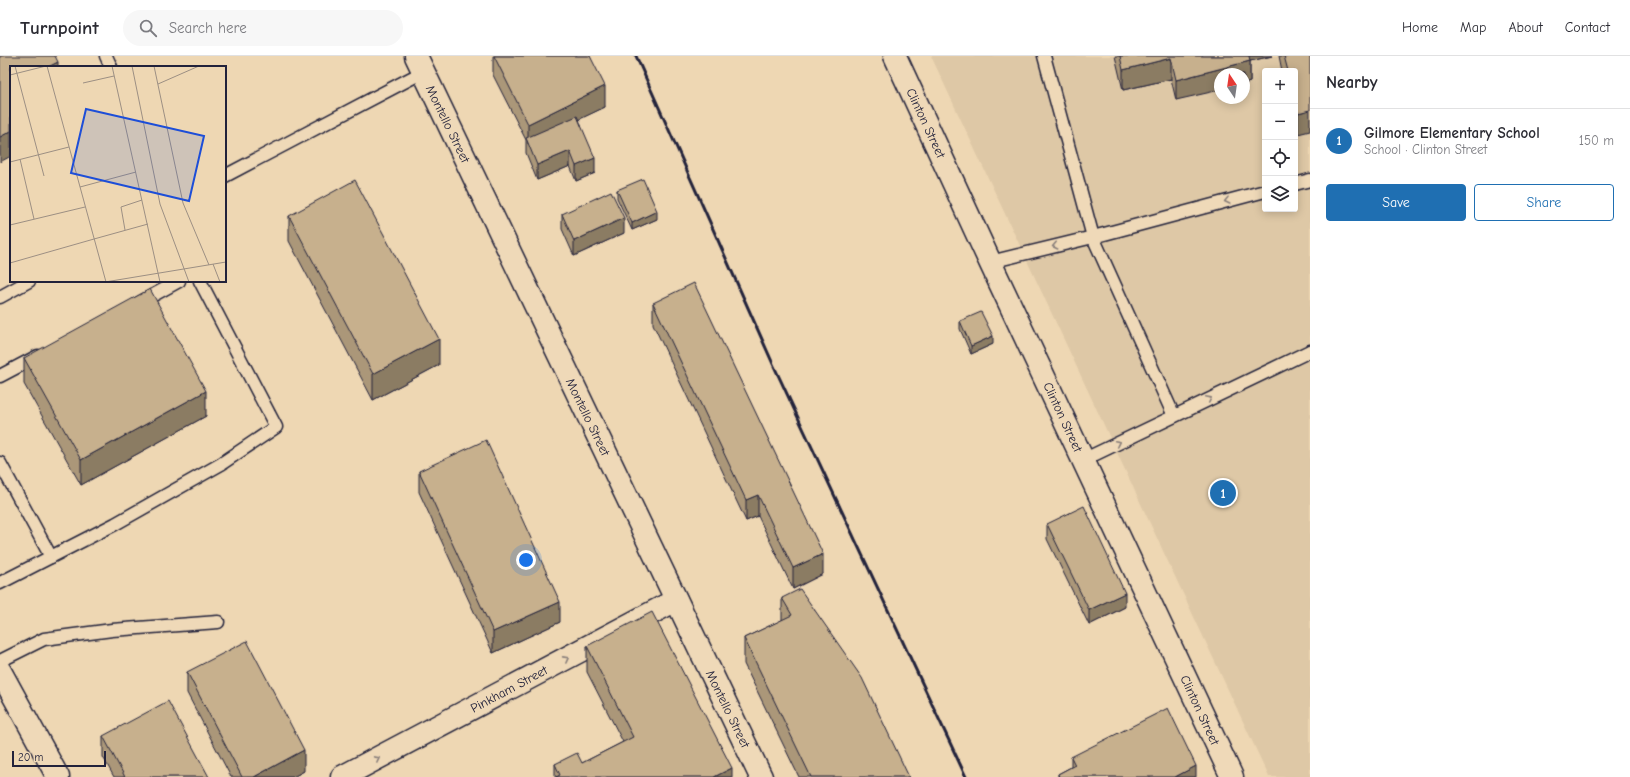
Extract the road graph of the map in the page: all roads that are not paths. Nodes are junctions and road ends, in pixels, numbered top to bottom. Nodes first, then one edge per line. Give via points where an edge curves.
1 (106, 56) edge
2 (895, 56) edge
3 (1044, 56) edge
4 (420, 64) edge
5 (111, 66) edge
6 (226, 175) edge
7 (1310, 180) edge
8 (1298, 183) edge
9 (1262, 192) edge
10 (1093, 237) junction
11 (990, 262) junction
12 (27, 282) edge
13 (177, 282) edge
14 (201, 282) edge
15 (0, 297) edge
16 (131, 307) edge
17 (1310, 350) edge
18 (48, 351) edge
19 (0, 376) edge
20 (1174, 416) junction
21 (1083, 460) junction
22 (0, 464) edge
23 (50, 557) junction
24 (0, 582) edge
25 (676, 600) junction
26 (218, 622) dead end
27 (0, 661) edge
28 (0, 671) edge
29 (58, 777) edge
30 (342, 777) edge
31 (761, 777) edge
32 (1232, 777) edge

1 - 5 lane
2 - 11 street, Clinton Street
3 - 10 lane
4 - 6 lane
4 - 25 street, Montello Street
7 - 8 lane
9 -> 10 lane
10 -> 11 lane
10 - 20 lane
11 - 21 street, Clinton Street
12 - 15 lane
13 - 16 lane
14 - 23 lane via 276,427 221,464 115,524
20 -> 17 lane
18 - 19 lane
21 -> 20 lane
21 - 32 street, Clinton Street
22 - 23 lane
23 - 24 lane
30 -> 25 street, Pinkham Street
25 - 31 street, Montello Street
26 - 27 lane via 44,639
28 - 29 street

